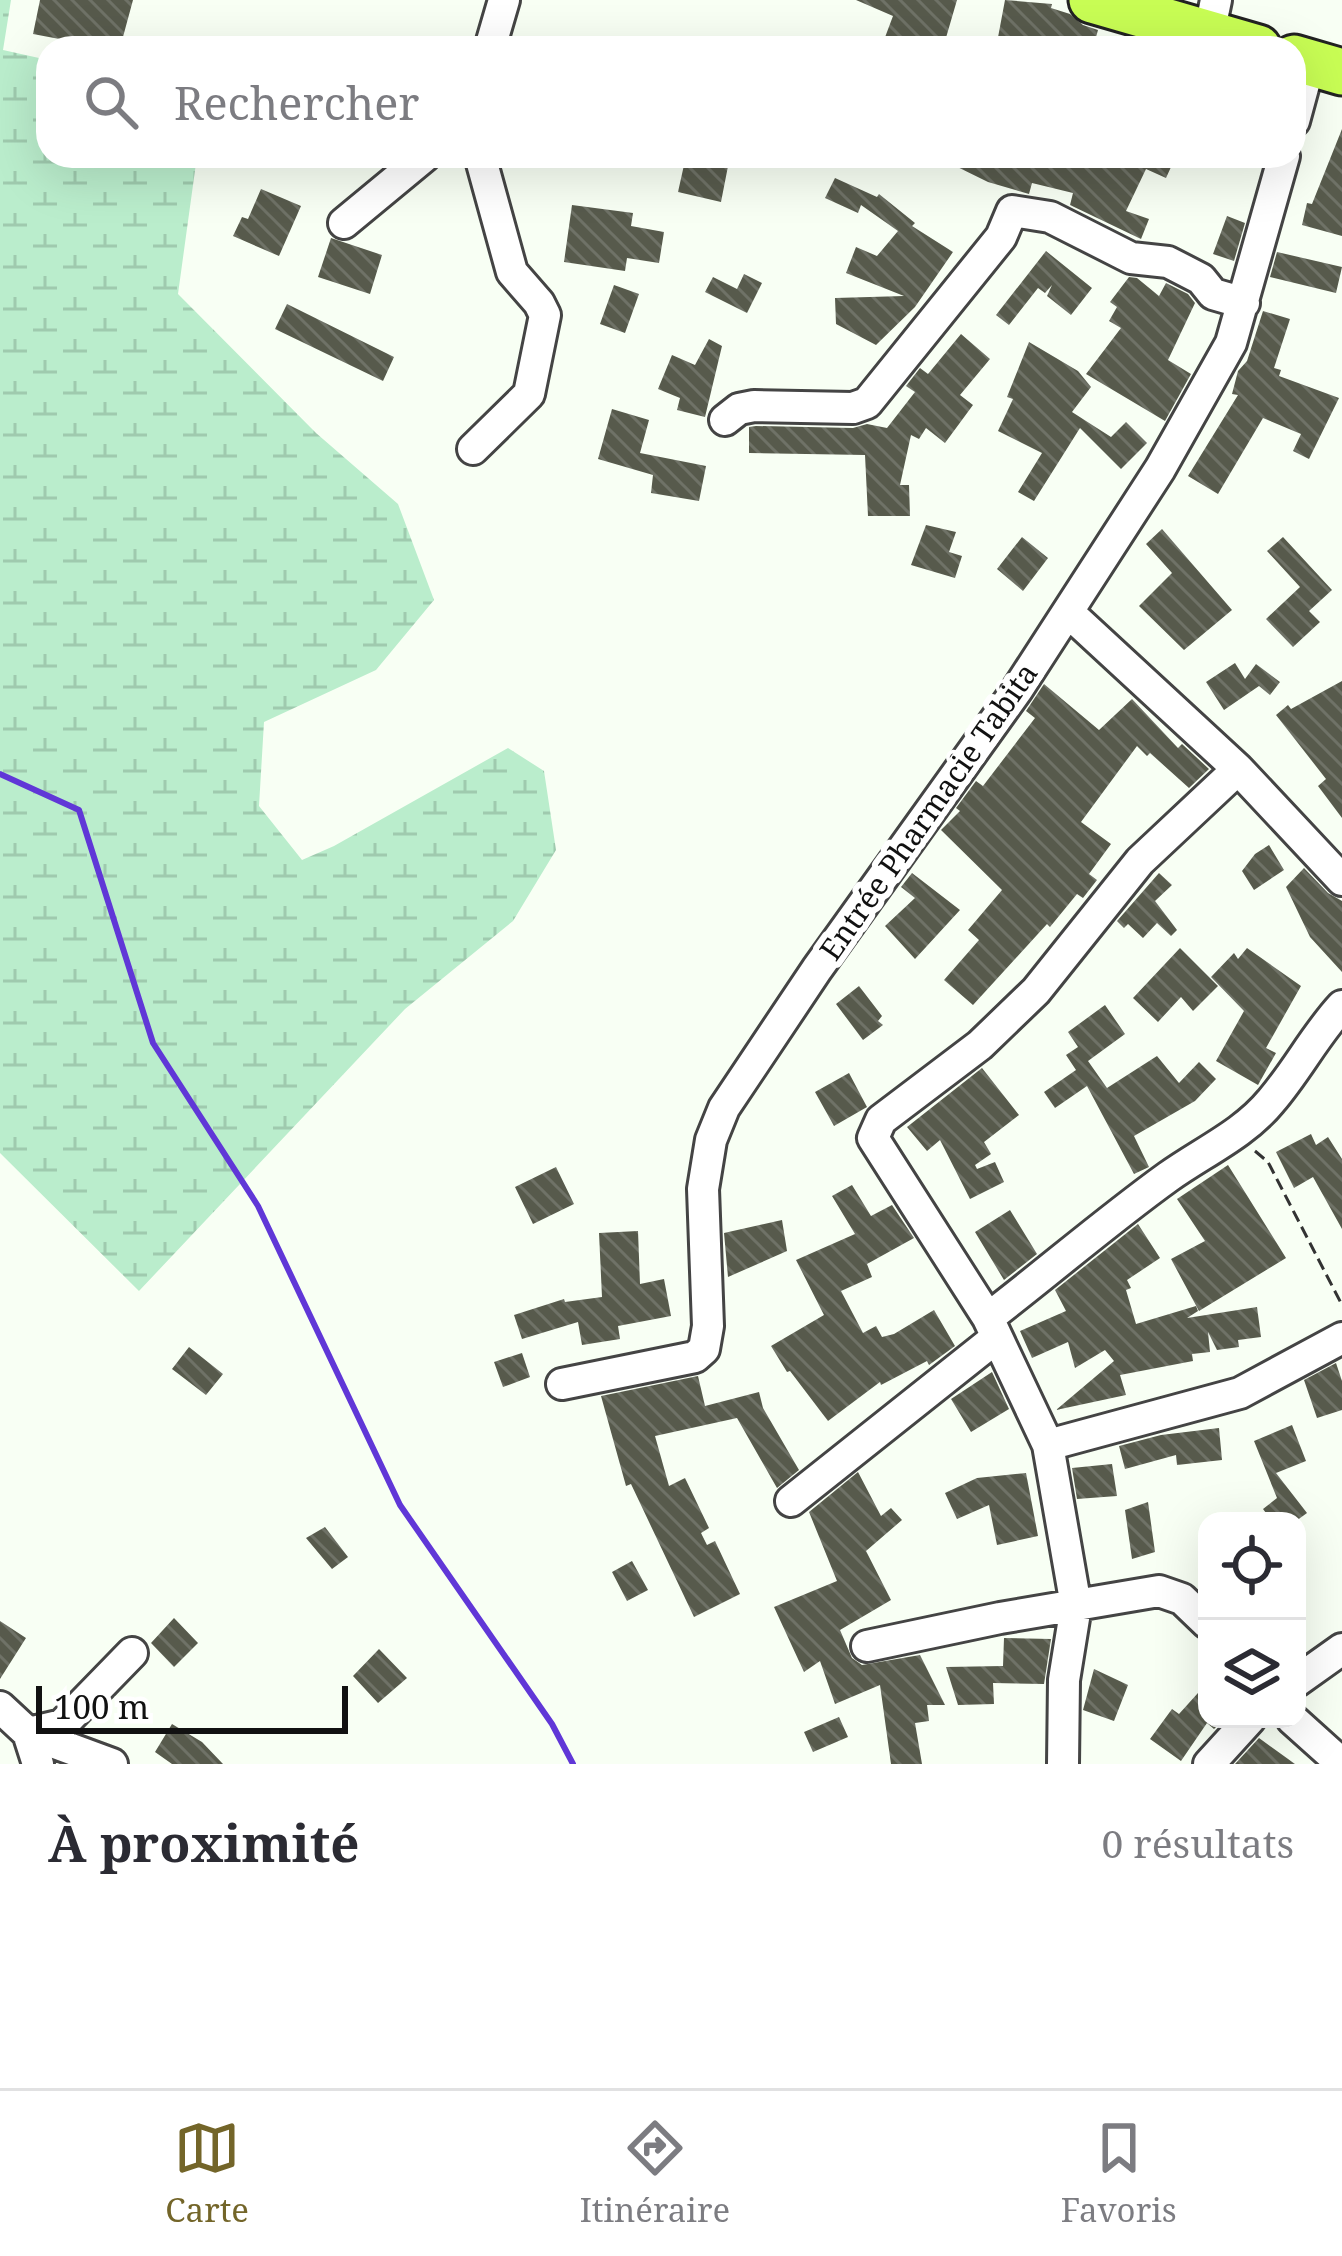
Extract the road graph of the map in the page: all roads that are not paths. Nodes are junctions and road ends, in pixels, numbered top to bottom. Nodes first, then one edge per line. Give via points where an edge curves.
1 (505, 0) edge
2 (1092, 0) edge
3 (1212, 17) edge
4 (494, 36) edge
5 (1240, 36) edge
6 (410, 168) edge
7 (482, 168) edge
8 (1281, 168) edge
9 (344, 223) dead end
10 (1244, 303) junction
11 (725, 420) dead end
12 (472, 449) dead end
13 (1067, 612) junction
14 (1238, 769) junction
15 (1342, 880) edge
16 (1342, 1006) edge
17 (992, 1328) junction
18 (1342, 1338) edge
19 (562, 1384) dead end
20 (1048, 1445) junction
21 (791, 1502) dead end
22 (1076, 1606) junction
23 (1204, 1620) edge
24 (868, 1646) dead end
25 (1342, 1649) edge
26 (132, 1653) dead end
27 (1306, 1675) edge
28 (0, 1707) edge
29 (1242, 1728) edge
30 (1302, 1728) edge
31 (28, 1733) junction
32 (38, 1764) edge
33 (112, 1764) edge
34 (1063, 1764) edge
35 (1209, 1764) edge
36 (1342, 1764) edge

1 - 4 street
2 - 3 highway
3 - 5 highway
6 - 9 street
7 - 12 street via 512,272 545,315 529,394
8 - 10 street, Entrée Pharmacie Tabita
10 - 11 street via 1213,294 1168,262 1131,258 1050,217 1012,211 1001,237 868,403 754,406
10 - 13 street, Entrée Pharmacie Tabita via 1231,343 1160,469
13 - 14 street
13 - 19 street, Entrée Pharmacie Tabita via 724,1108 703,1190 704,1349
14 - 15 street
14 - 17 street via 1140,861 1036,991 875,1128 873,1138
16 - 17 street via 1272,1101 1164,1180
17 - 20 street
17 - 21 street
18 - 20 street via 1240,1393
20 - 22 street
22 - 23 street via 1160,1591
22 - 24 street
22 - 34 street
25 - 27 street
26 - 31 street via 62,1725
28 - 31 street
29 - 35 street
30 - 36 street
31 - 32 street
31 - 33 street

